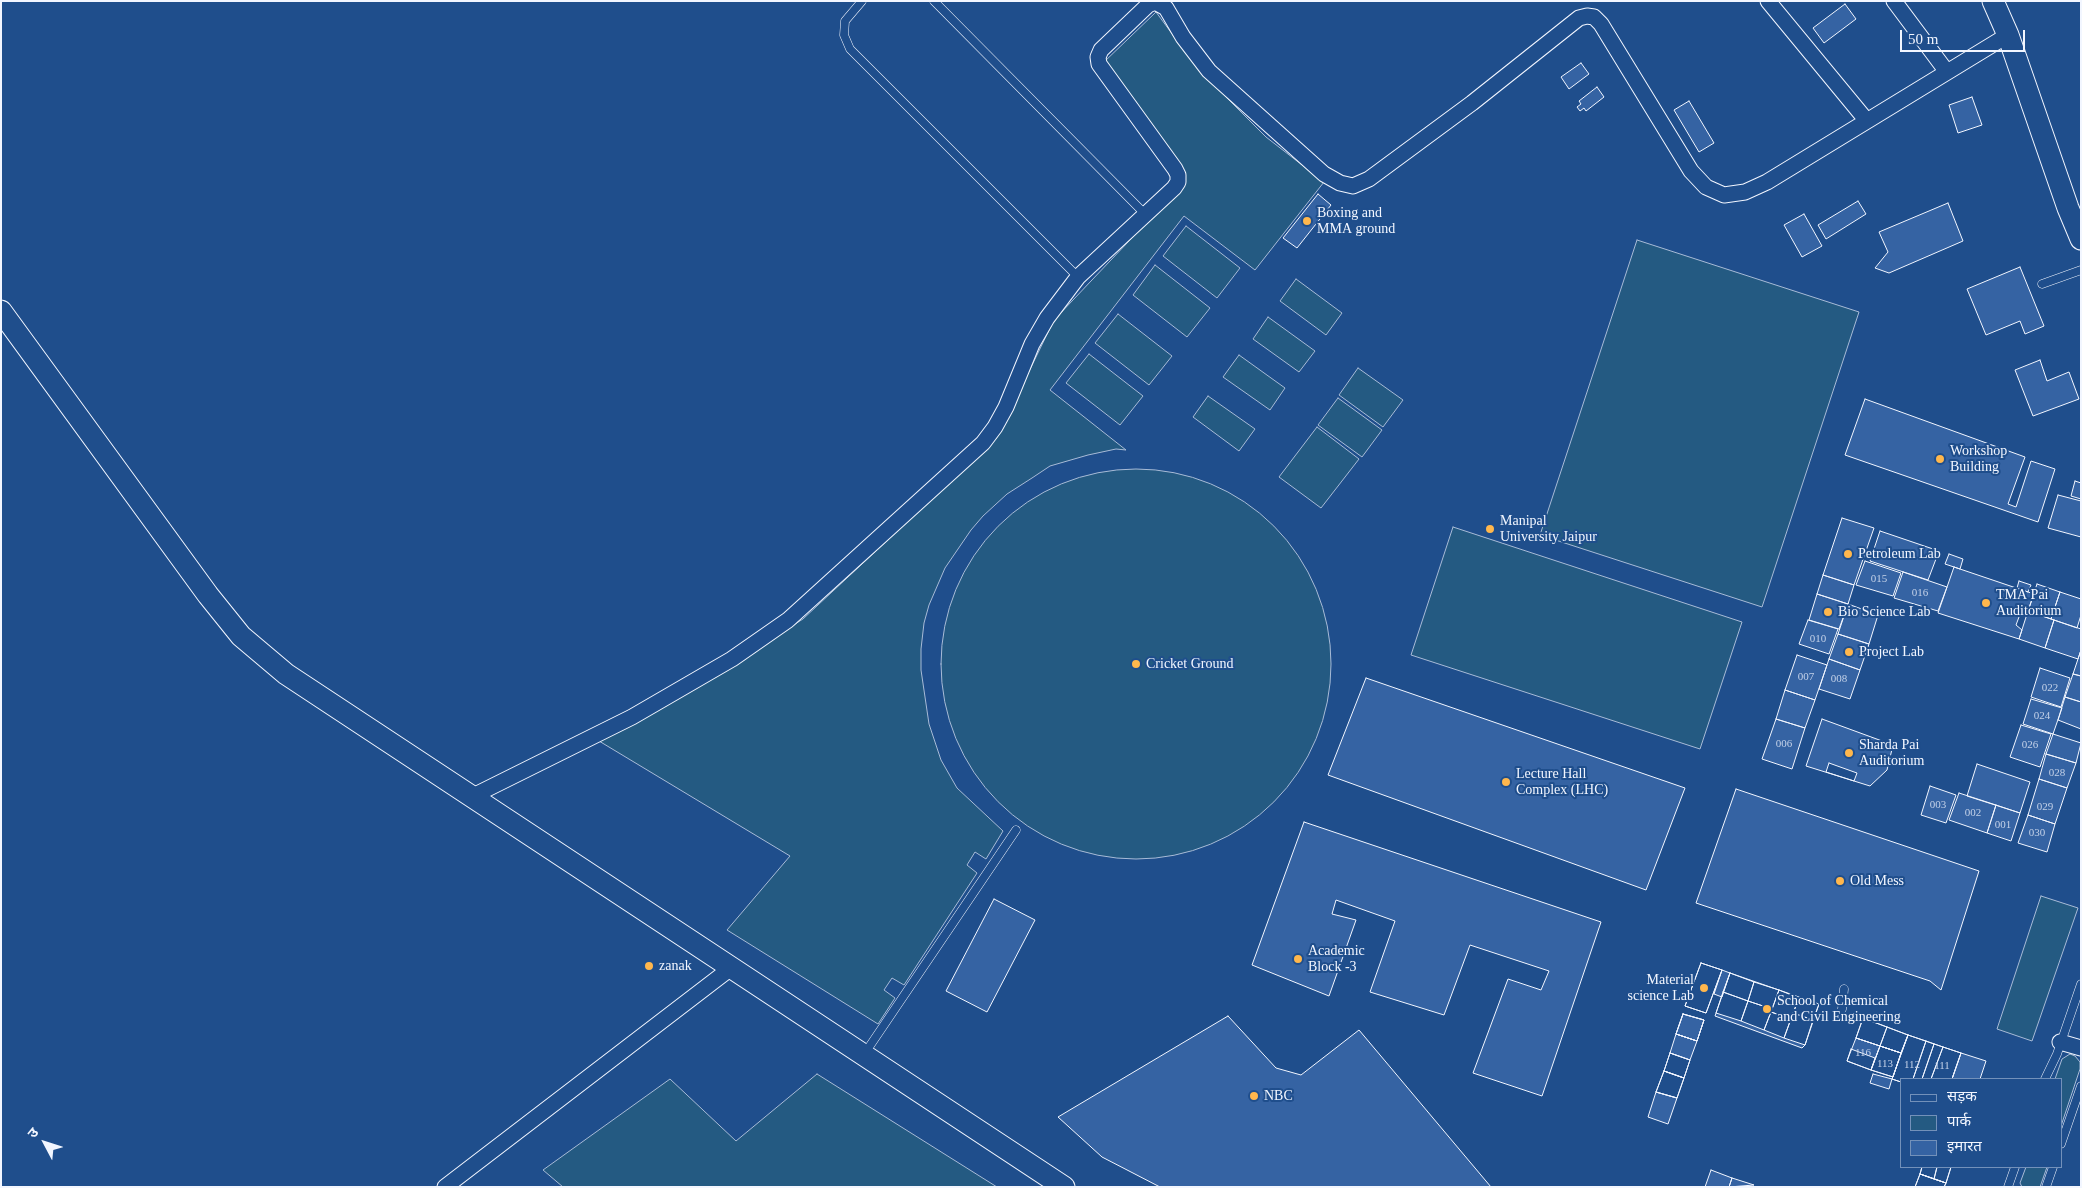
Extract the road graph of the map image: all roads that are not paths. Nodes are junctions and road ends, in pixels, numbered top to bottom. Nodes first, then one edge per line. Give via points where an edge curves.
1 (862, 1) edge
2 (934, 1) edge
3 (1768, 1) edge
4 (1894, 1) edge
5 (1993, 1) edge
6 (2008, 35) junction
7 (1947, 72) junction
8 (1867, 121) junction
9 (1145, 214) junction
10 (2081, 238) edge
11 (2081, 270) edge
12 (1078, 277) junction
13 (2042, 284) dead end
14 (1, 311) edge
15 (471, 796) junction
16 (1016, 830) dead end
17 (731, 968) junction
18 (2081, 984) edge
19 (1844, 989) dead end
20 (1842, 1009) dead end
21 (2060, 1042) junction
22 (2081, 1048) edge
23 (864, 1055) junction
24 (2046, 1078) edge
25 (2081, 1086) edge
26 (2062, 1141) edge
27 (2015, 1168) edge
28 (2053, 1168) edge
29 (445, 1187) edge
30 (1064, 1187) edge
31 (2008, 1187) edge
32 (2046, 1187) edge

1 - 12 lane via 845,21 844,35 850,49
2 - 9 lane
3 - 8 street
4 - 7 street
5 - 6 street
6 - 7 street
6 - 10 street
7 - 8 street
8 - 9 street via 1767,182 1745,192 1724,195 1706,187 1692,171 1601,24 1594,17 1587,16 1579,18 1369,179 1353,186 1324,174 1233,94 1209,71 1166,8 1154,2 1101,50 1098,57 1178,175 1174,188
9 - 12 street
11 - 13 lane
12 - 15 street via 1046,318 995,428 788,620 732,659 632,717
14 - 15 street via 241,636 286,674
15 - 17 street
16 - 23 lane
17 - 23 street
17 - 29 street
18 - 21 lane
19 - 20 lane
21 - 22 street
21 - 24 lane
23 - 30 street
25 - 26 lane
27 - 31 lane
28 - 32 lane

